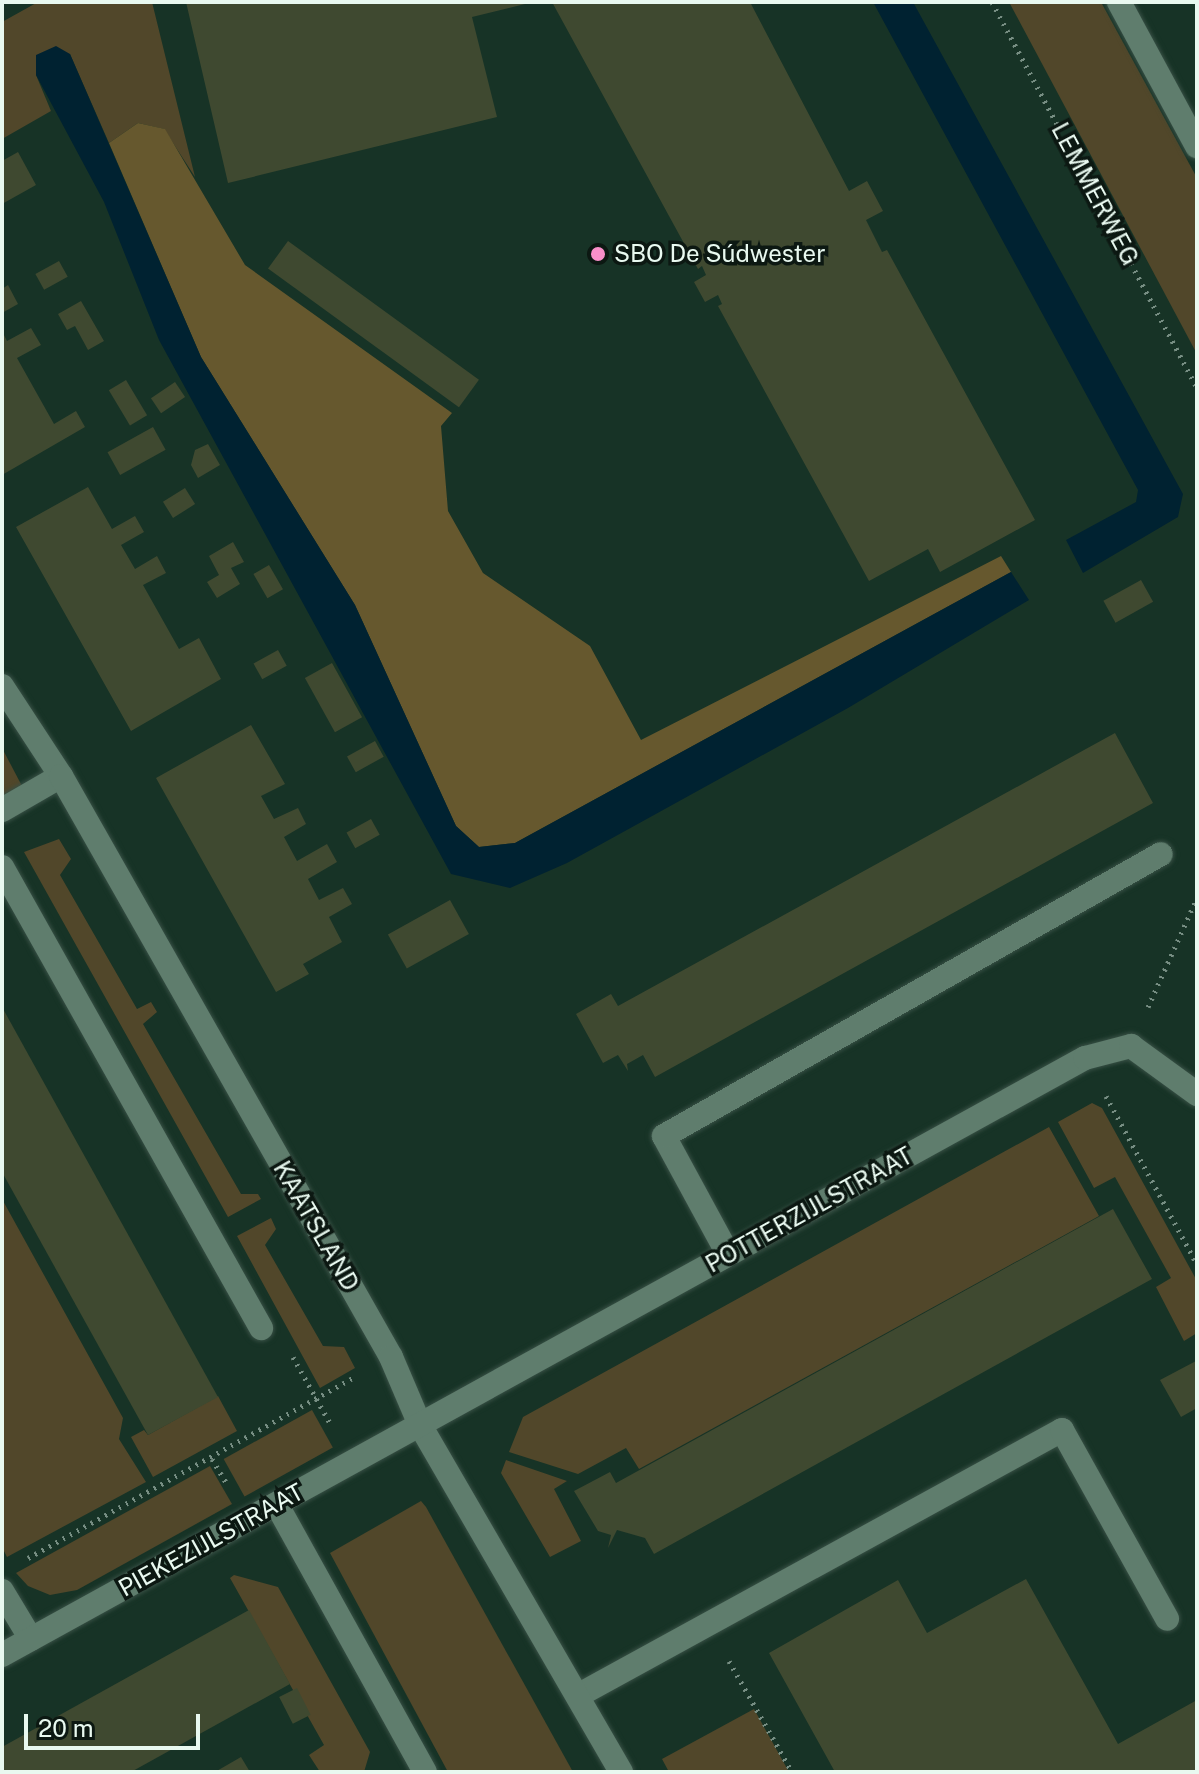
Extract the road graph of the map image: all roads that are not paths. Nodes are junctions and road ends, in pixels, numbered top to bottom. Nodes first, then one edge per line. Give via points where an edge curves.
1 (1119, 2) edge
2 (1197, 146) edge
3 (2, 686) edge
4 (61, 776) junction
5 (2, 810) edge
6 (1161, 854) dead end
7 (2, 867) edge
8 (1197, 1094) edge
9 (728, 1254) junction
10 (261, 1328) road end
11 (420, 1425) junction
12 (277, 1505) junction
13 (2, 1591) edge
14 (1167, 1619) dead end
15 (31, 1639) junction
16 (2, 1655) edge
17 (579, 1695) junction
18 (425, 1772) edge
19 (621, 1772) edge

1 - 2 street
3 - 4 street, KAATSLAND
4 - 5 street
4 - 11 street, KAATSLAND via 391,1357
6 - 9 street via 664,1136
7 - 10 street
8 - 9 street, POTTERZIJLSTRAAT via 1131,1046 1085,1058
9 - 11 street, POTTERZIJLSTRAAT
11 - 12 street, PIEKEZIJLSTRAAT
11 - 17 street, KAATSLAND
12 - 15 street, PIEKEZIJLSTRAAT
12 - 18 street
13 - 15 street
14 - 17 street via 1062,1430
15 - 16 street, PIEKEZIJLSTRAAT
17 - 19 street, KAATSLAND

